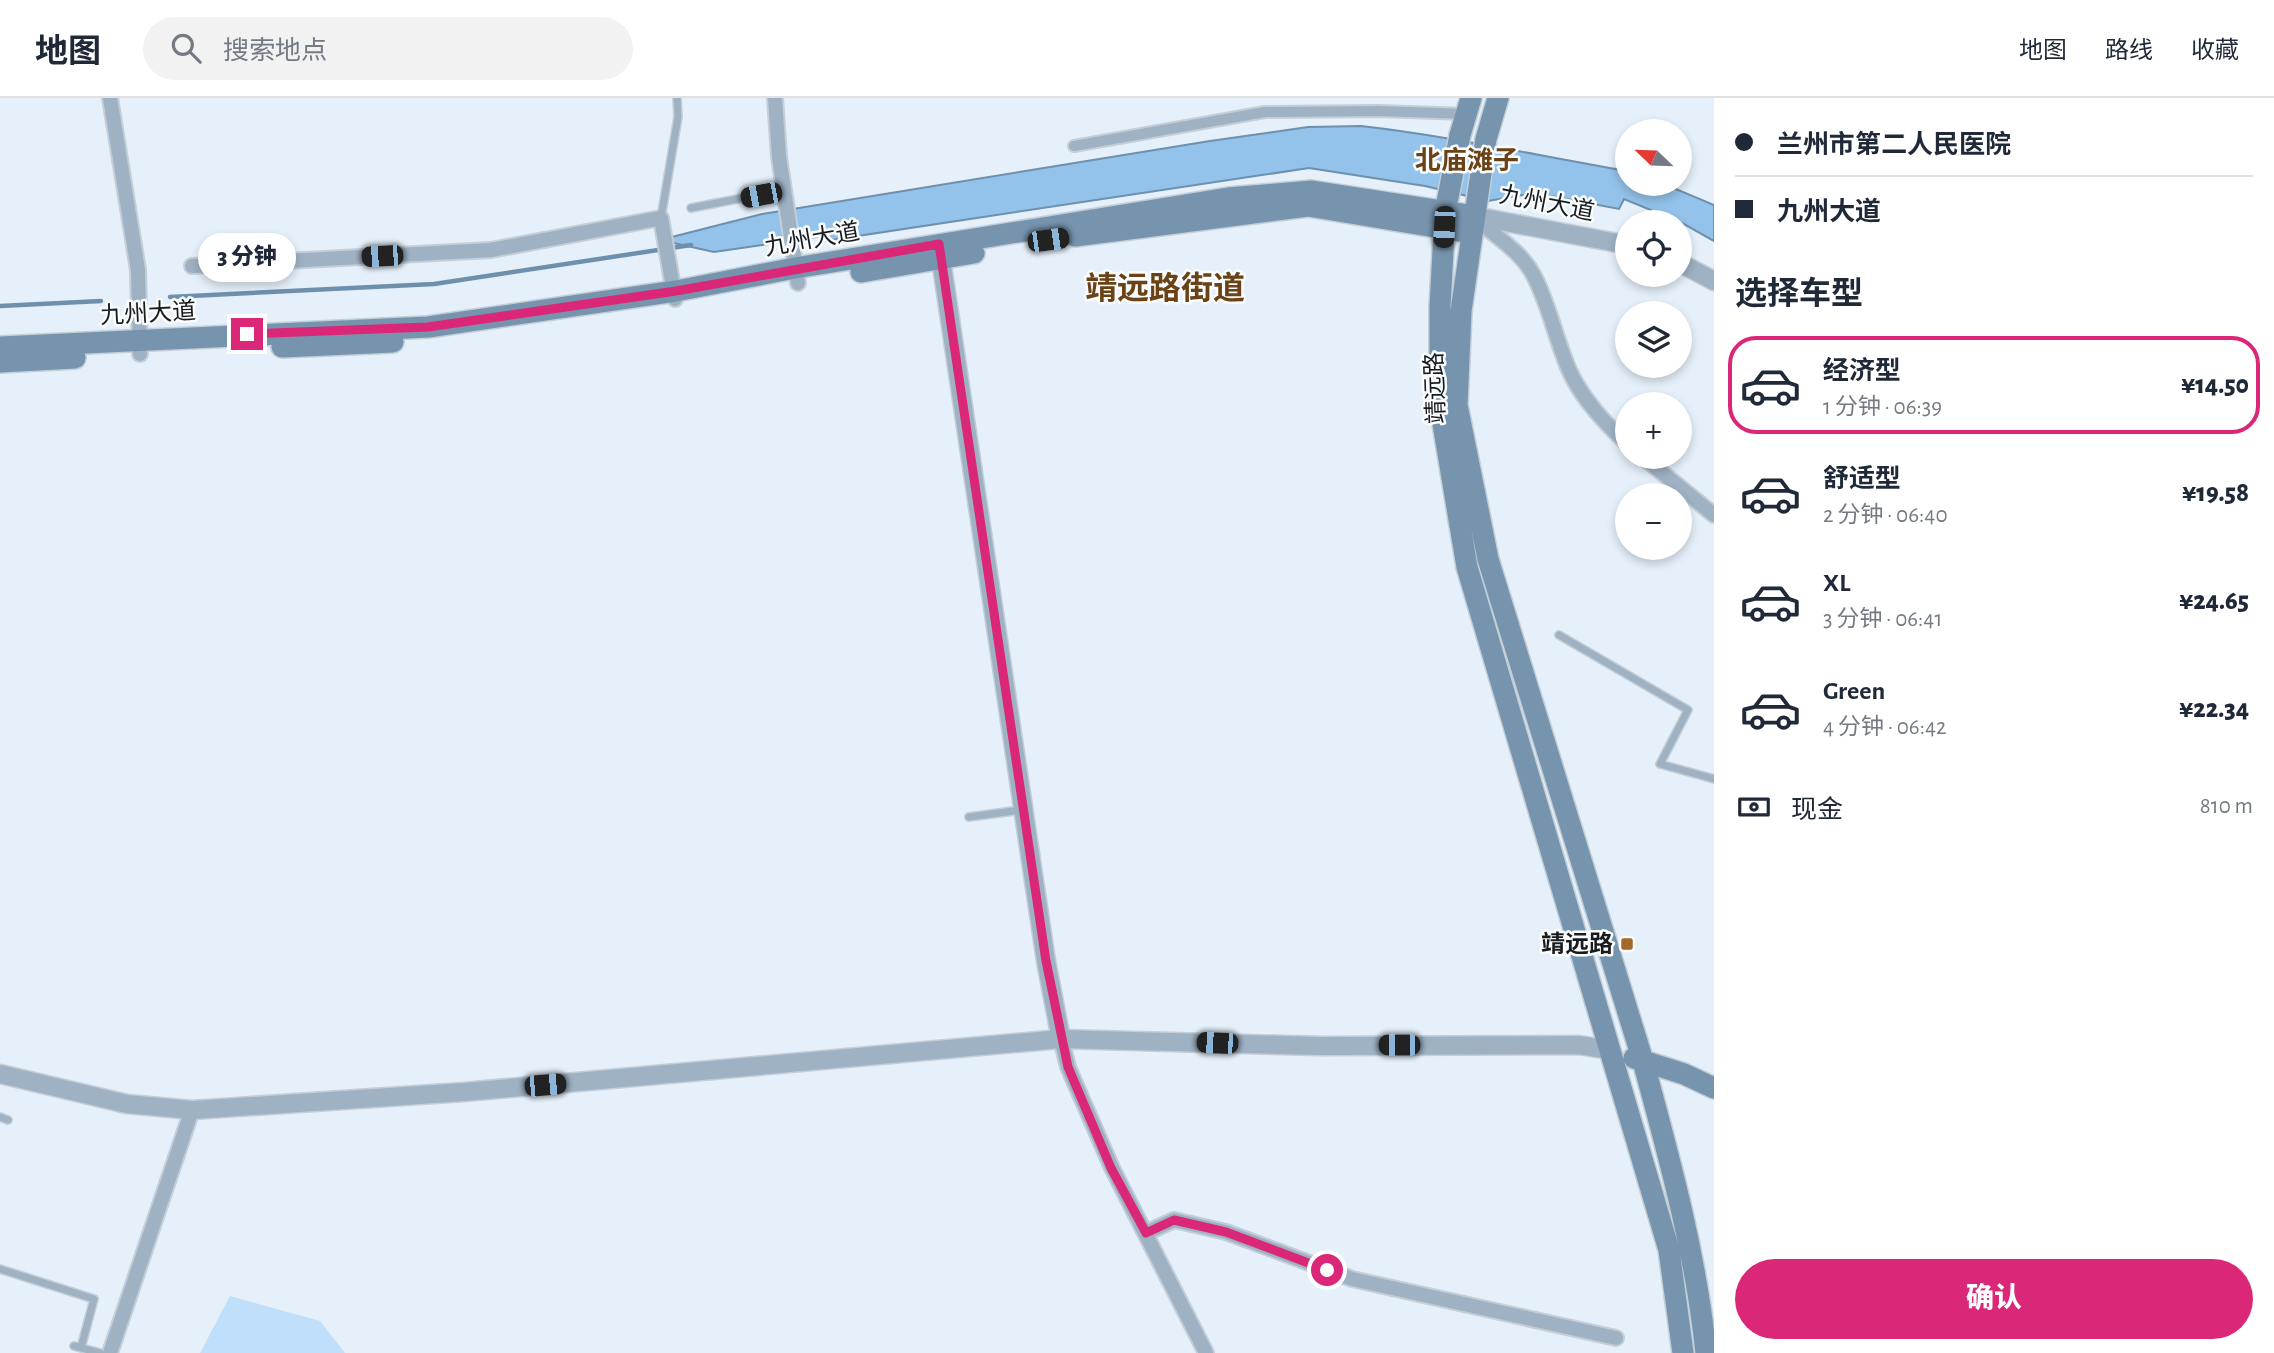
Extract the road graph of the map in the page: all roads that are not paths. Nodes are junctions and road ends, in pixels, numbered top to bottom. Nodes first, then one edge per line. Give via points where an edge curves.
1 (110, 98) edge
2 (677, 98) edge
3 (775, 98) edge
4 (1498, 98) edge
5 (1465, 116) edge
6 (1074, 146) dead end
7 (784, 190) junction
8 (691, 208) dead end
9 (1446, 213) junction
10 (661, 218) junction
11 (1473, 218) junction
12 (1615, 243) edge
13 (940, 251) junction
14 (192, 266) dead end
15 (795, 266) junction
16 (1692, 269) edge
17 (1714, 281) edge
18 (675, 296) junction
19 (0, 347) edge
20 (140, 347) junction
21 (0, 362) edge
22 (1615, 429) edge
23 (1658, 469) edge
24 (1714, 514) edge
25 (1559, 635) dead end
26 (1714, 779) edge
27 (1025, 809) junction
28 (968, 817) dead end
29 (1061, 1039) junction
30 (1609, 1050) junction
31 (1643, 1061) junction
32 (0, 1074) edge
33 (1714, 1088) edge
34 (192, 1110) junction
35 (1146, 1233) junction
36 (0, 1269) edge
37 (1616, 1338) dead end
38 (100, 1353) edge
39 (110, 1353) edge
40 (1206, 1353) edge
41 (1683, 1353) edge
42 (1706, 1353) edge

1 - 20 street via 138,270
2 - 10 lane via 678,117
3 - 7 street
4 - 11 main road, 靖远路
5 - 6 street via 1378,111 1265,113
5 - 9 main road, 靖远路
7 - 8 lane
7 - 15 street
9 - 11 main road, 九州大道
9 - 13 main road, 九州大道 via 1311,191 1228,198
9 - 30 main road, 靖远路 via 1440,406 1466,567
10 - 14 street via 491,250
10 - 18 street
11 - 12 street, 九州大道
11 - 22 street via 1517,252 1534,274 1571,374
11 - 31 main road, 靖远路 via 1461,311 1457,405 1488,559
13 - 15 main road, 九州大道
13 - 27 street
15 - 18 main road, 九州大道
16 - 17 street
18 - 20 main road, 九州大道 via 428,327
19 - 20 main road, 九州大道
20 - 21 main road
23 - 24 street
25 - 26 lane via 1688,710 1660,764
27 - 28 lane
27 - 29 street
29 - 30 street via 1579,1045
29 - 34 street via 464,1092
29 - 35 street via 1068,1067 1111,1168
30 - 31 main road
30 - 41 main road, 靖远路 via 1669,1250
31 - 33 main road
31 - 42 main road, 靖远路 via 1689,1245
32 - 34 street via 127,1104
34 - 39 street
35 - 37 street via 1174,1220 1226,1232 1352,1279
35 - 40 street
36 - 38 lane via 94,1299 77,1347

